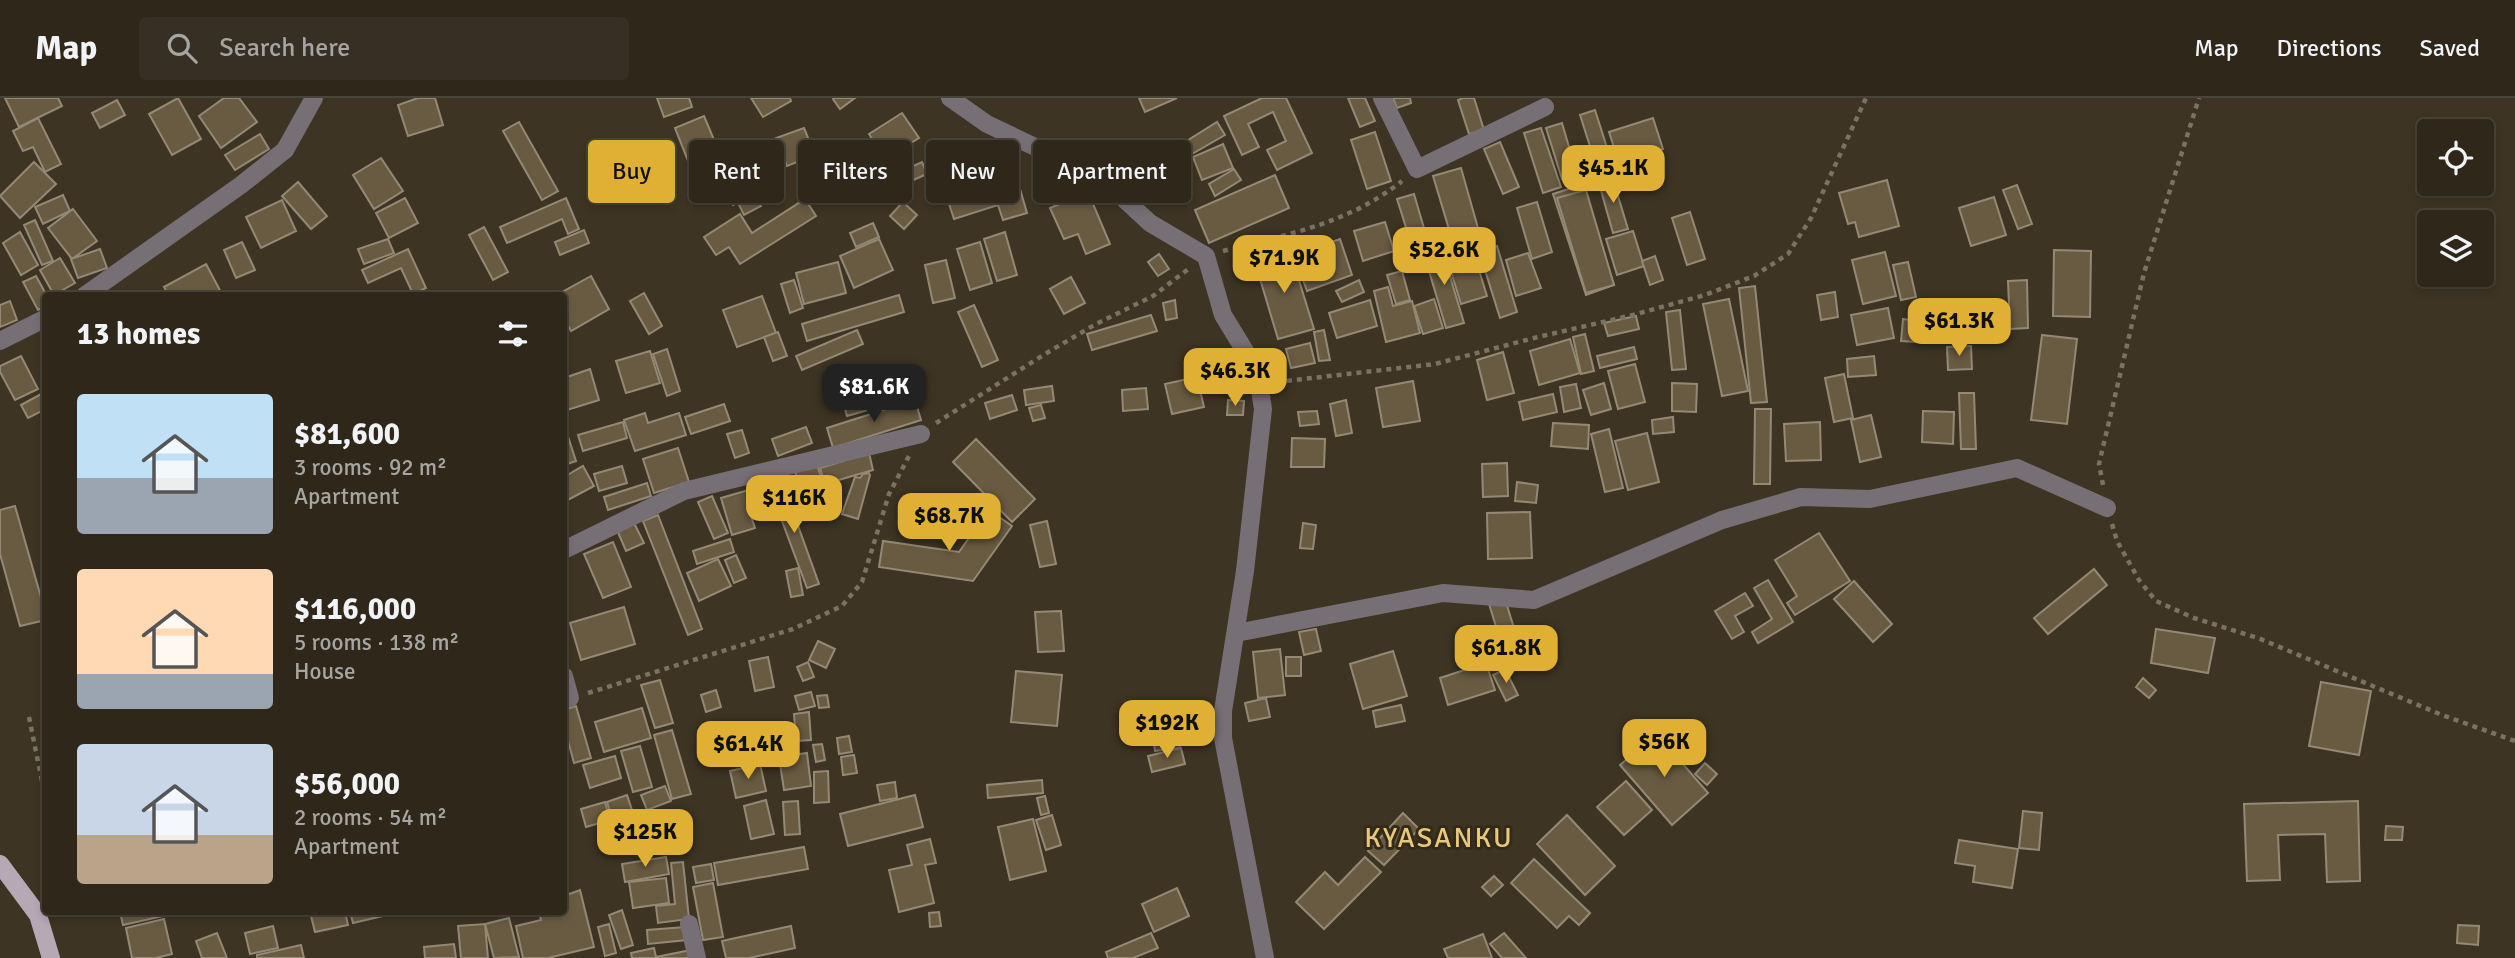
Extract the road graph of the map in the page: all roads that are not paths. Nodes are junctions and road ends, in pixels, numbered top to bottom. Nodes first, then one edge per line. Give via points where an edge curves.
1 (314, 98) edge
2 (950, 98) edge
3 (1382, 98) edge
4 (1545, 107) dead end
5 (90, 292) edge
6 (42, 320) edge
7 (0, 341) edge
8 (920, 434) road end
9 (2107, 508) road end
10 (567, 549) edge
11 (1236, 633) junction
12 (567, 687) edge
13 (570, 698) road end
14 (0, 864) edge
15 (689, 924) dead end
16 (51, 958) edge
17 (697, 958) edge
18 (1265, 958) edge

1 - 5 street via 285,150
2 - 11 street via 987,124 1077,167 1122,197 1150,223 1206,256 1223,315 1259,384 1263,409
3 - 4 street via 1417,169
6 - 7 street
8 - 10 street via 684,491
9 - 11 street via 2017,468 1870,499 1801,497 1722,520 1534,600 1443,593
11 - 18 street via 1223,738
12 - 13 street
14 - 16 main road via 38,915
15 - 17 street

